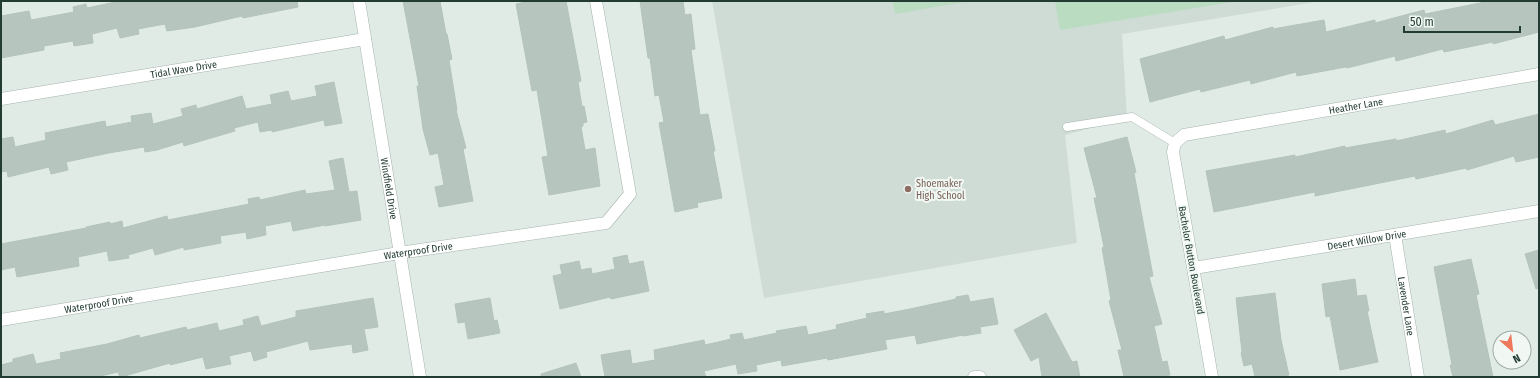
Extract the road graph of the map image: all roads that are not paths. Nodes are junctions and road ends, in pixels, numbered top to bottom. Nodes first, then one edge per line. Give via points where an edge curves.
1 (358, 1) edge
2 (596, 1) edge
3 (365, 39) junction
4 (1539, 74) edge
5 (1, 99) edge
6 (1067, 127) dead end
7 (1175, 143) junction
8 (1539, 211) edge
9 (1395, 236) junction
10 (399, 253) junction
11 (1194, 268) junction
12 (1, 320) edge
13 (420, 377) edge
14 (974, 377) edge
15 (980, 377) edge
16 (1212, 377) edge
17 (1418, 377) edge

1 - 3 street, Windfield Drive
2 - 10 street, Waterproof Drive via 630,194 606,223
3 - 5 street, Tidal Wave Drive
3 - 10 street, Windfield Drive
4 - 7 street, Heather Lane via 1184,135
6 - 7 lane via 1132,117
7 - 11 street, Bachelor Button Boulevard via 1173,152
8 - 9 street, Desert Willow Drive
9 - 11 street, Desert Willow Drive
9 - 17 street, Lavender Lane
10 - 12 street, Waterproof Drive
10 - 13 street, Windfield Drive
11 - 16 street, Bachelor Button Boulevard
14 - 15 street

